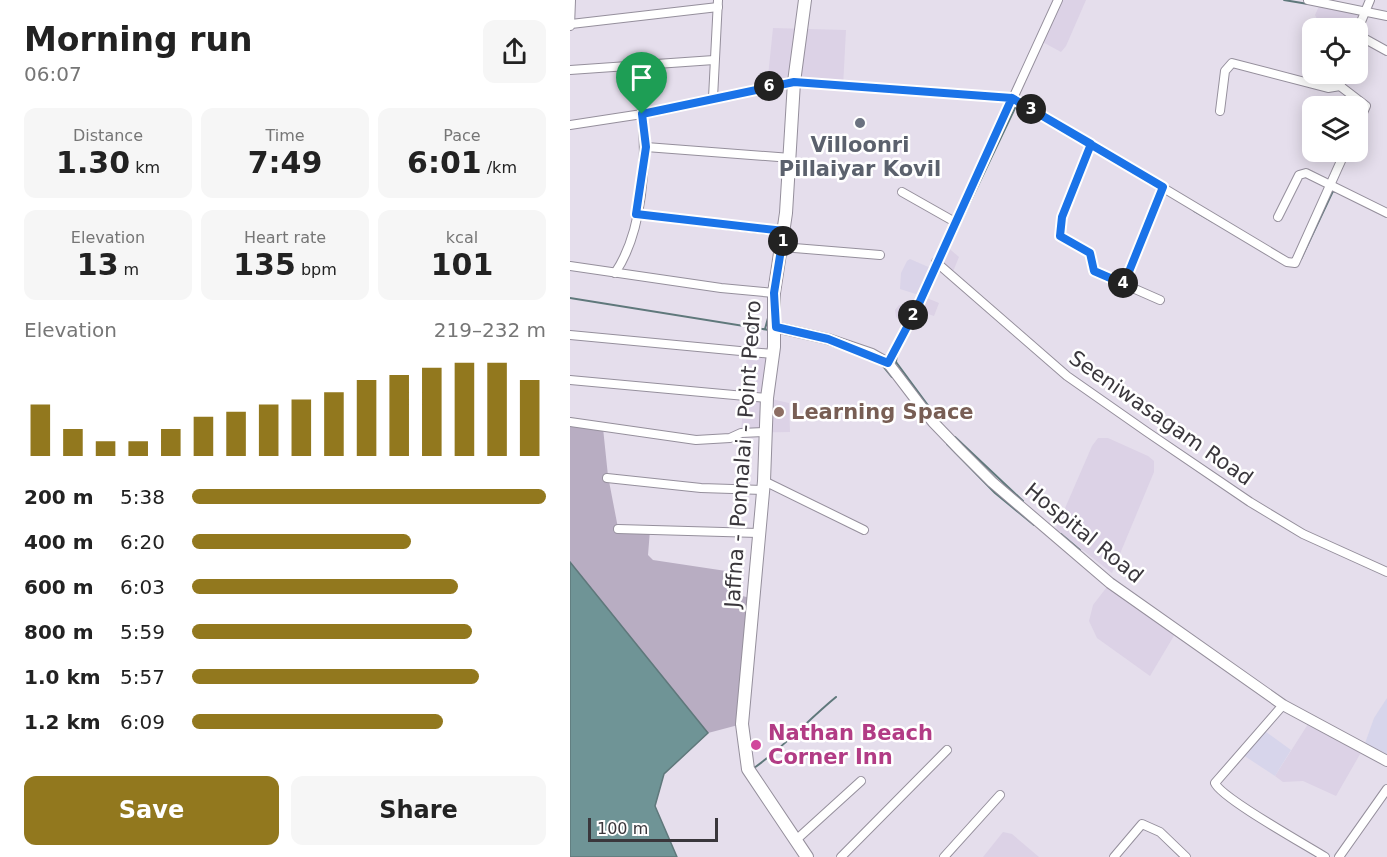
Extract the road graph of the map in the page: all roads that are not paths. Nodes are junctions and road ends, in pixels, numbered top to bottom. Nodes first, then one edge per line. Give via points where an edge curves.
1 (571, 0) edge
2 (805, 0) edge
3 (1059, 0) edge
4 (1308, 0) edge
5 (1370, 0) edge
6 (718, 3) edge
7 (1365, 10) junction
8 (1387, 16) edge
9 (1362, 18) edge
10 (570, 26) edge
11 (1368, 41) edge
12 (1387, 51) edge
13 (714, 60) junction
14 (570, 70) edge
15 (794, 82) junction
16 (1340, 86) joint
17 (1354, 96) edge
18 (1012, 98) junction
19 (713, 99) junction
20 (1220, 111) dead end
21 (642, 114) junction
22 (570, 124) edge
23 (1091, 144) junction
24 (646, 147) junction
25 (791, 158) junction
26 (1341, 162) edge
27 (1331, 185) junction
28 (1163, 187) junction
29 (902, 192) dead end
30 (1386, 209) edge
31 (636, 214) junction
32 (1278, 217) dead end
33 (955, 222) junction
34 (783, 240) junction
35 (880, 255) dead end
36 (936, 262) junction
37 (570, 266) edge
38 (615, 273) junction
39 (1124, 284) junction
40 (774, 293) junction
41 (1160, 300) dead end
42 (776, 327) junction
43 (570, 335) edge
44 (773, 354) junction
45 (888, 363) junction
46 (570, 380) edge
47 (767, 398) junction
48 (570, 422) edge
49 (766, 432) junction
50 (607, 478) dead end
51 (763, 486) junction
52 (618, 528) dead end
53 (864, 530) dead end
54 (758, 533) junction
55 (1387, 572) edge
56 (1282, 705) junction
57 (946, 750) dead end
58 (1387, 760) edge
59 (861, 781) dead end
60 (1387, 789) edge
61 (1000, 795) dead end
62 (796, 840) junction
63 (807, 857) edge
64 (841, 857) edge
65 (944, 857) edge
66 (1114, 857) edge
67 (1186, 857) edge
68 (1325, 857) edge
69 (1339, 857) edge

1 - 10 street
2 - 15 main road, Jaffna - Ponnalai - Point Pedro
3 - 18 street
4 - 7 street
5 - 7 street
6 - 10 street
6 - 13 street
7 - 8 street
7 - 9 street
11 - 12 street
13 - 14 street
13 - 19 street
15 - 18 street
15 - 19 street
15 - 25 main road, Jaffna - Ponnalai - Point Pedro
16 - 17 street
16 - 20 street via 1328,88 1232,63 1225,71
18 - 23 street
18 - 33 street
19 - 21 street
21 - 22 street
21 - 24 street
23 - 28 street
23 - 39 street via 1062,217 1060,236 1090,253 1094,271
24 - 25 street
24 - 31 street
25 - 34 main road, Jaffna - Ponnalai - Point Pedro
26 - 27 street
27 - 28 street via 1296,262 1287,262
27 - 30 street
27 - 32 street via 1302,173
28 - 39 street
29 - 33 street
31 - 34 street
31 - 38 street via 625,259
33 - 36 street
34 - 35 street
34 - 40 main road, Jaffna - Ponnalai - Point Pedro
36 - 45 street
36 - 55 street, Seeniwasagam Road via 1067,376 1250,502 1303,534
37 - 38 street
38 - 40 street
39 - 41 street
40 - 42 main road, Jaffna - Ponnalai - Point Pedro
42 - 44 main road, Jaffna - Ponnalai - Point Pedro
42 - 45 street via 828,339
43 - 44 street
44 - 47 main road, Jaffna - Ponnalai - Point Pedro
45 - 56 street, Hospital Road via 939,429 1052,535 1110,583
46 - 47 street
47 - 49 main road, Jaffna - Ponnalai - Point Pedro
48 - 49 street via 696,440
49 - 51 main road, Jaffna - Ponnalai - Point Pedro
50 - 51 street via 701,488
51 - 53 street
51 - 54 main road, Jaffna - Ponnalai - Point Pedro
52 - 54 street
54 - 62 main road, Jaffna - Ponnalai - Point Pedro via 742,738 748,769
56 - 58 street, Hospital Road
56 - 68 street via 1215,783 1241,805
57 - 64 street
59 - 62 street
60 - 69 street
61 - 65 street
62 - 63 main road, Jaffna - Ponnalai - Point Pedro
66 - 67 street via 1142,824 1160,832

